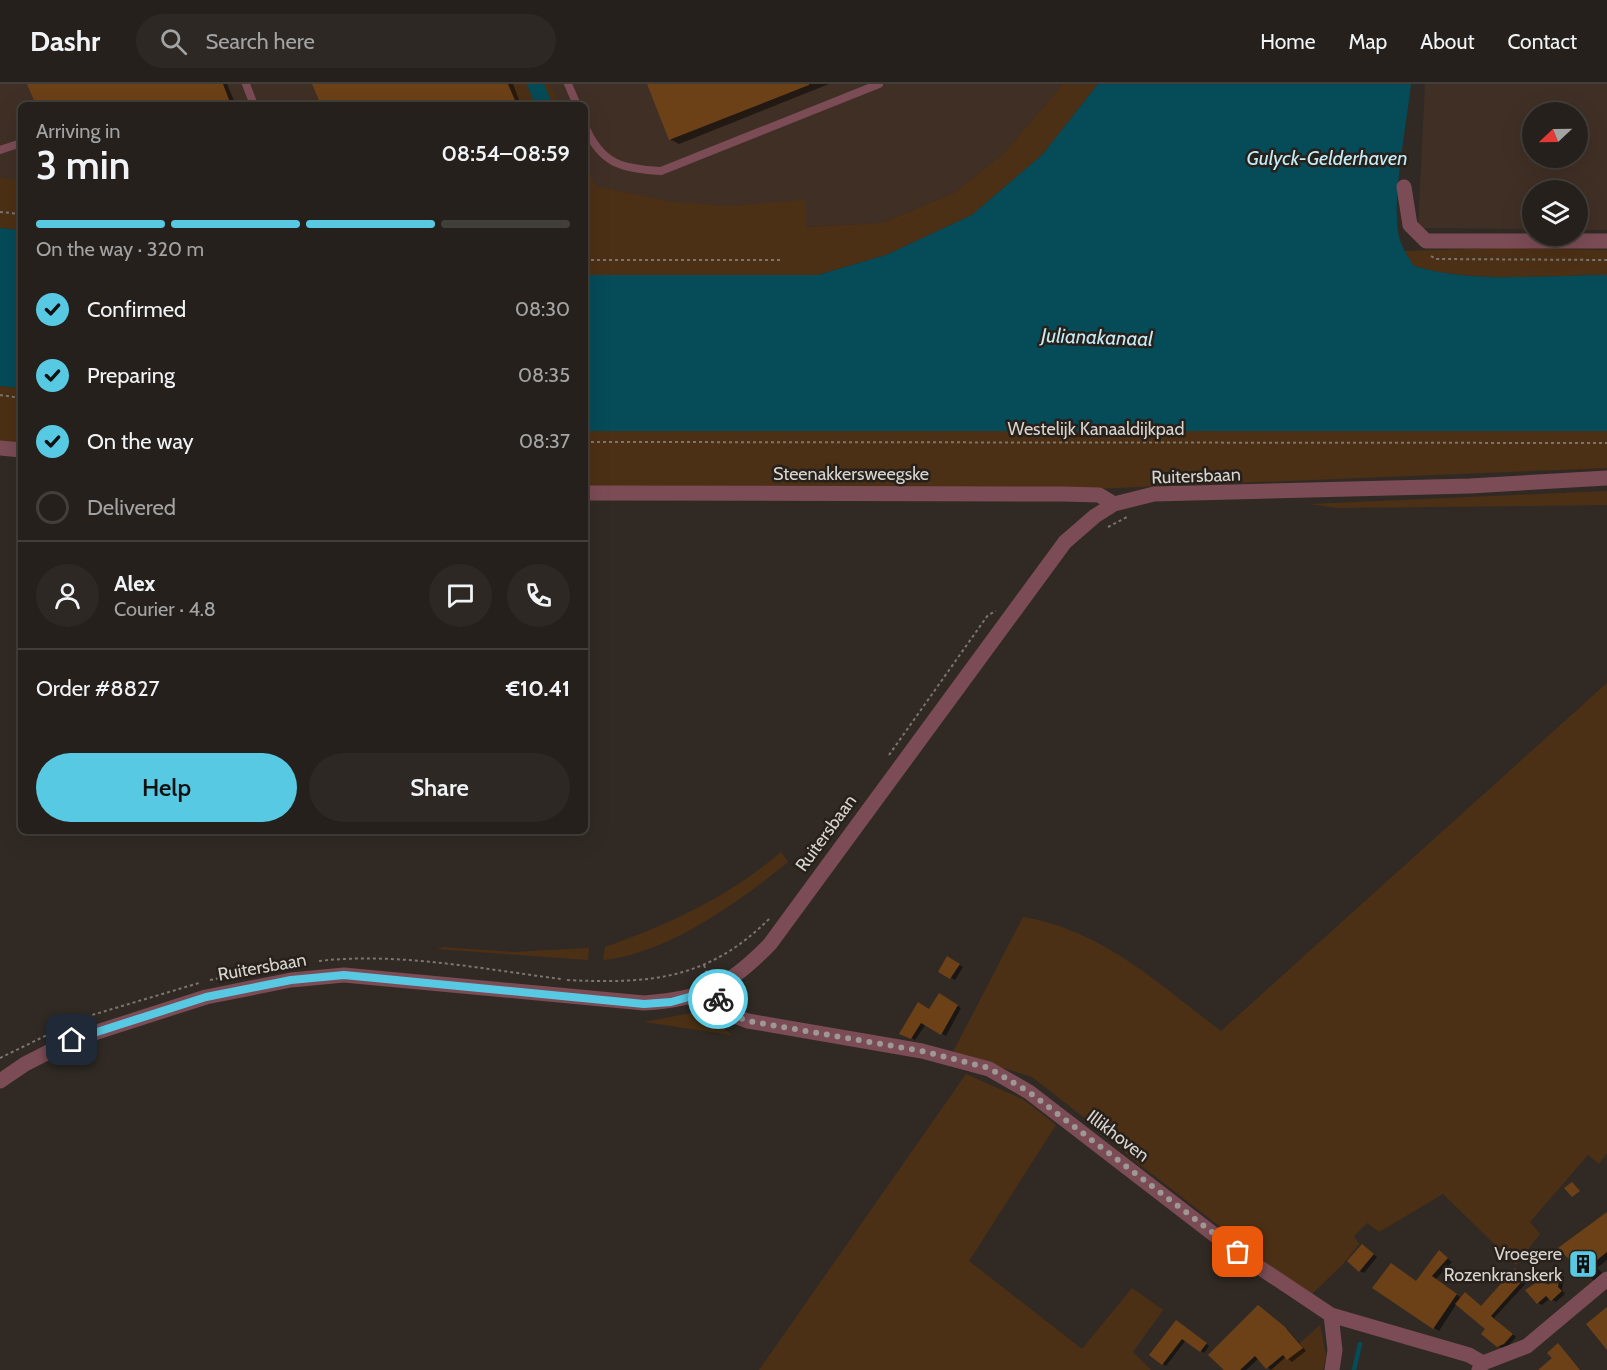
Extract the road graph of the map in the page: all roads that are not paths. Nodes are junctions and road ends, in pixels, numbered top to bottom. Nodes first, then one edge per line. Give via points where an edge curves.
1 (246, 84) edge
2 (568, 84) edge
3 (879, 84) edge
4 (253, 102) edge
5 (576, 102) edge
6 (588, 133) edge
7 (18, 144) edge
8 (0, 150) edge
9 (1404, 187) dead end
10 (1607, 241) edge
11 (0, 448) edge
12 (18, 450) edge
13 (1607, 478) edge
14 (588, 493) edge
15 (1114, 504) junction
16 (714, 990) junction
17 (0, 1082) edge
18 (1607, 1279) edge
19 (1331, 1315) junction
20 (1481, 1367) edge
21 (1332, 1370) edge

1 - 4 lane
2 - 5 lane
3 - 6 lane via 661,171 633,170 608,160
7 - 8 lane
9 - 10 street via 1410,225 1426,241
11 - 12 street
13 - 15 street, Ruitersbaan via 1154,494
14 - 15 street, Steenakkersweegske via 1063,494 1099,495
15 - 16 street, Ruitersbaan via 1065,542 770,944 745,970
16 - 17 street, Ruitersbaan via 671,1002 644,1004 344,975 291,980 206,997 72,1040
16 - 19 street, Illikhoven via 729,1014 748,1021 922,1051 989,1068 1029,1092 1238,1252
18 - 20 street, Illikhoven via 1527,1346
19 - 20 street, Illikhoven via 1469,1355
19 - 21 street via 1335,1350

